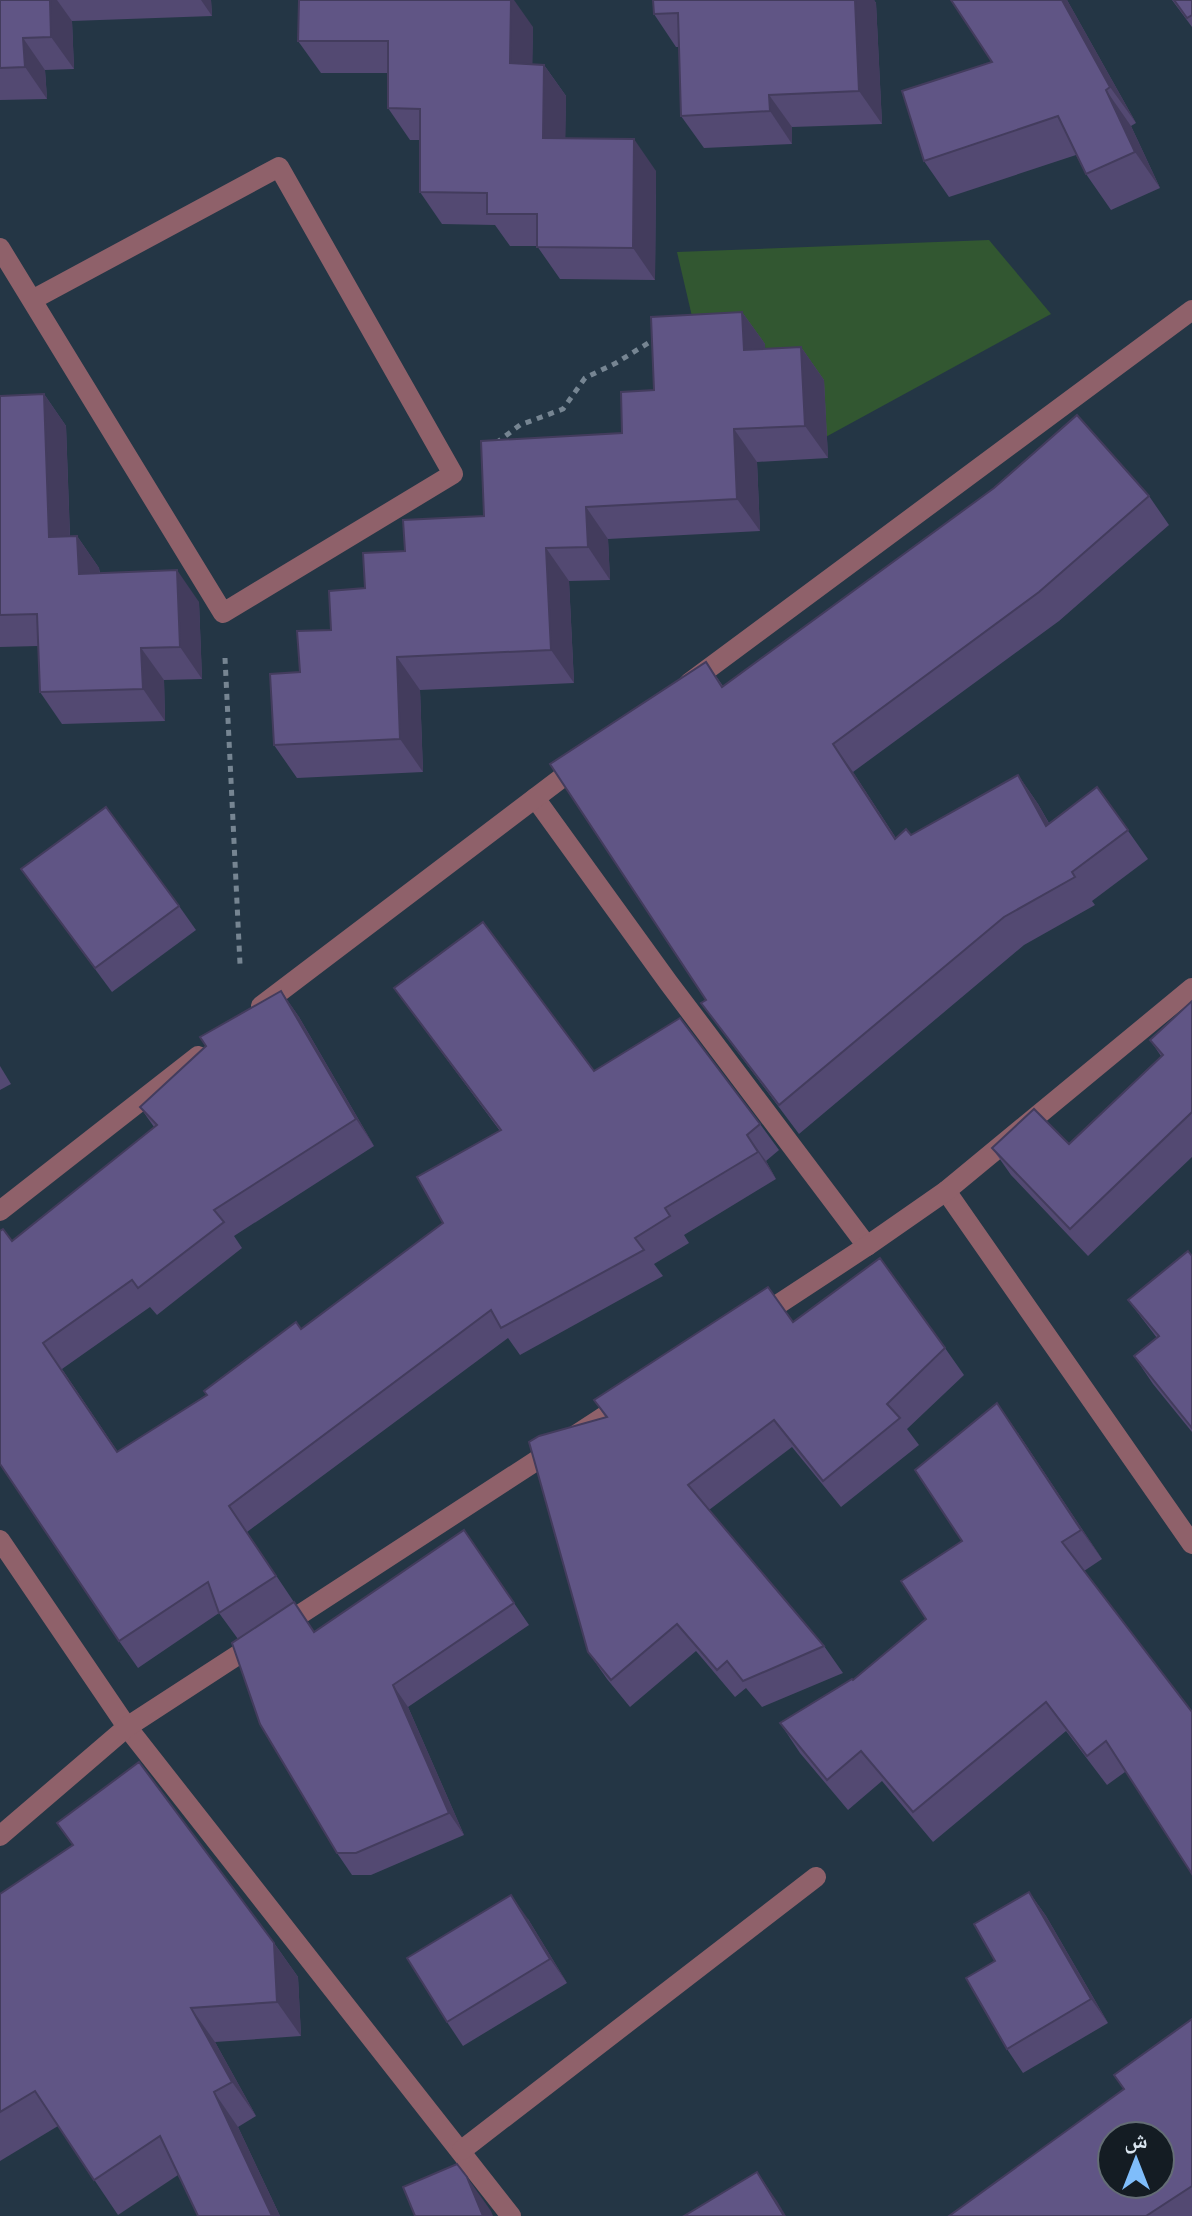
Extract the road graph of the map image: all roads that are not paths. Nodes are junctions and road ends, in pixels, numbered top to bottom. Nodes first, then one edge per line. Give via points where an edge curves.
1 (0, 248) edge
2 (32, 300) junction
3 (1192, 310) edge
4 (674, 695) edge
5 (598, 751) edge
6 (535, 798) junction
7 (1192, 988) edge
8 (243, 1021) edge
9 (219, 1040) edge
10 (946, 1191) junction
11 (0, 1211) edge
12 (867, 1246) junction
13 (748, 1323) edge
14 (643, 1392) edge
15 (0, 1540) edge
16 (1192, 1544) edge
17 (127, 1727) junction
18 (0, 1836) edge
19 (816, 1877) dead end
20 (462, 2150) junction
21 (511, 2216) edge

1 - 2 street
2 - 2 street via 223,613 453,474 279,167
3 - 4 street
5 - 6 street
6 - 8 street
6 - 12 street
7 - 10 street
9 - 11 street
10 - 12 street
10 - 16 street
12 - 13 street
14 - 17 street
15 - 17 street
17 - 18 street
17 - 20 street
19 - 20 street
20 - 21 street

